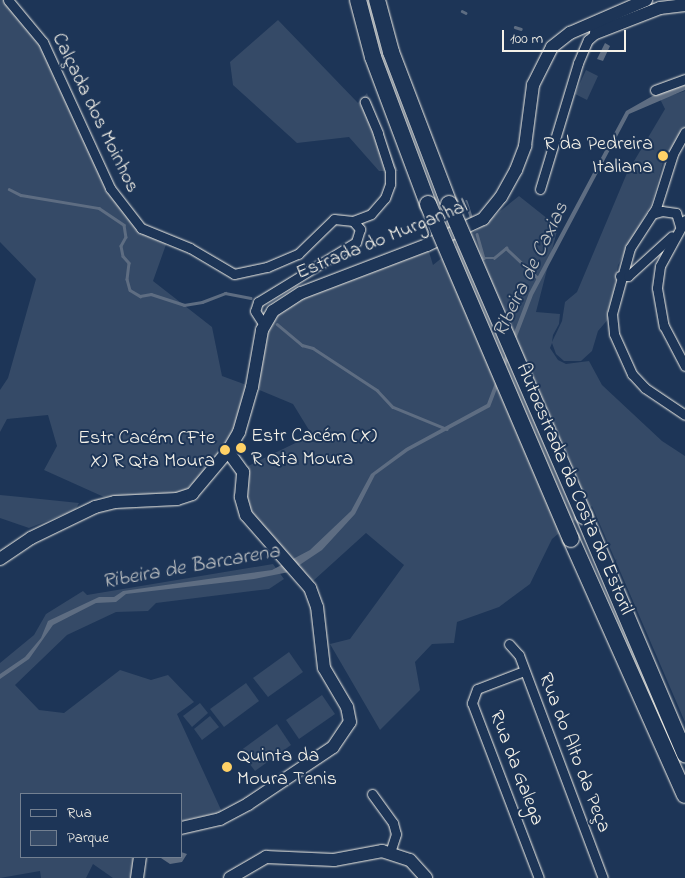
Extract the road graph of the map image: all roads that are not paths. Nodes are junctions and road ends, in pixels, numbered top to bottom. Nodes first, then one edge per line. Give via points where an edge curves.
1 (8, 0) edge
2 (348, 0) edge
3 (358, 0) edge
4 (377, 0) edge
5 (646, 0) edge
6 (685, 5) edge
7 (594, 29) junction
8 (373, 57) junction
9 (685, 79) edge
10 (655, 90) dead end
11 (365, 102) dead end
12 (685, 132) edge
13 (540, 189) dead end
14 (652, 214) junction
15 (353, 221) junction
16 (681, 226) edge
17 (620, 276) junction
18 (264, 325) junction
19 (685, 366) edge
20 (685, 414) edge
21 (228, 450) junction
22 (0, 559) edge
23 (509, 644) dead end
24 (524, 671) junction
25 (685, 754) edge
26 (372, 794) dead end
27 (685, 795) edge
28 (182, 828) edge
29 (390, 852) junction
30 (140, 858) edge
31 (137, 878) edge
32 (230, 878) edge
33 (426, 878) edge
34 (539, 878) edge
35 (603, 878) edge

1 - 15 street, Calçada dos Moinhos via 43,42 110,188 140,228 190,248 234,274 266,268 298,254 334,220
2 - 8 highway
3 - 8 highway, Autoestrada da Costa do Estoril
4 - 25 highway, Autoestrada da Costa do Estoril, bridge via 391,52 449,204
5 - 7 street, Estrada do Murganhal
6 - 7 street via 660,8
7 - 13 street via 578,63
7 - 18 street, Estrada do Murganhal via 564,36 547,55 533,85 527,136 516,170 501,197 476,224 290,298 273,311
8 - 27 highway, Autoestrada da Costa do Estoril, bridge via 428,204
9 - 10 street
11 - 15 street, Calçada dos Moinhos via 390,171 390,184 385,198 372,214
12 - 14 street via 673,154
14 - 16 street via 662,211 676,213
14 - 17 street via 630,248
15 - 18 street via 360,229 356,242 258,302 255,311
16 - 17 street via 628,276
16 - 19 street via 660,266 657,288 664,326
17 - 20 street via 612,314 619,348 638,382
18 - 21 street, Estrada do Murganhal via 246,415
21 - 22 street, Estrada do Murganhal via 188,496 95,506 31,538
21 - 28 street via 243,472 241,497 246,515 300,576 315,600 324,668 347,708 347,727 333,746 248,804 220,819
23 - 24 street, Rua do Alto da Peça via 519,655
24 - 34 street, Rua da Galega via 478,689 472,703
24 - 35 street, Rua do Alto da Peça
26 - 29 street via 393,823 396,834
29 - 32 street via 319,861 266,857
29 - 33 street via 410,860
30 - 31 street

